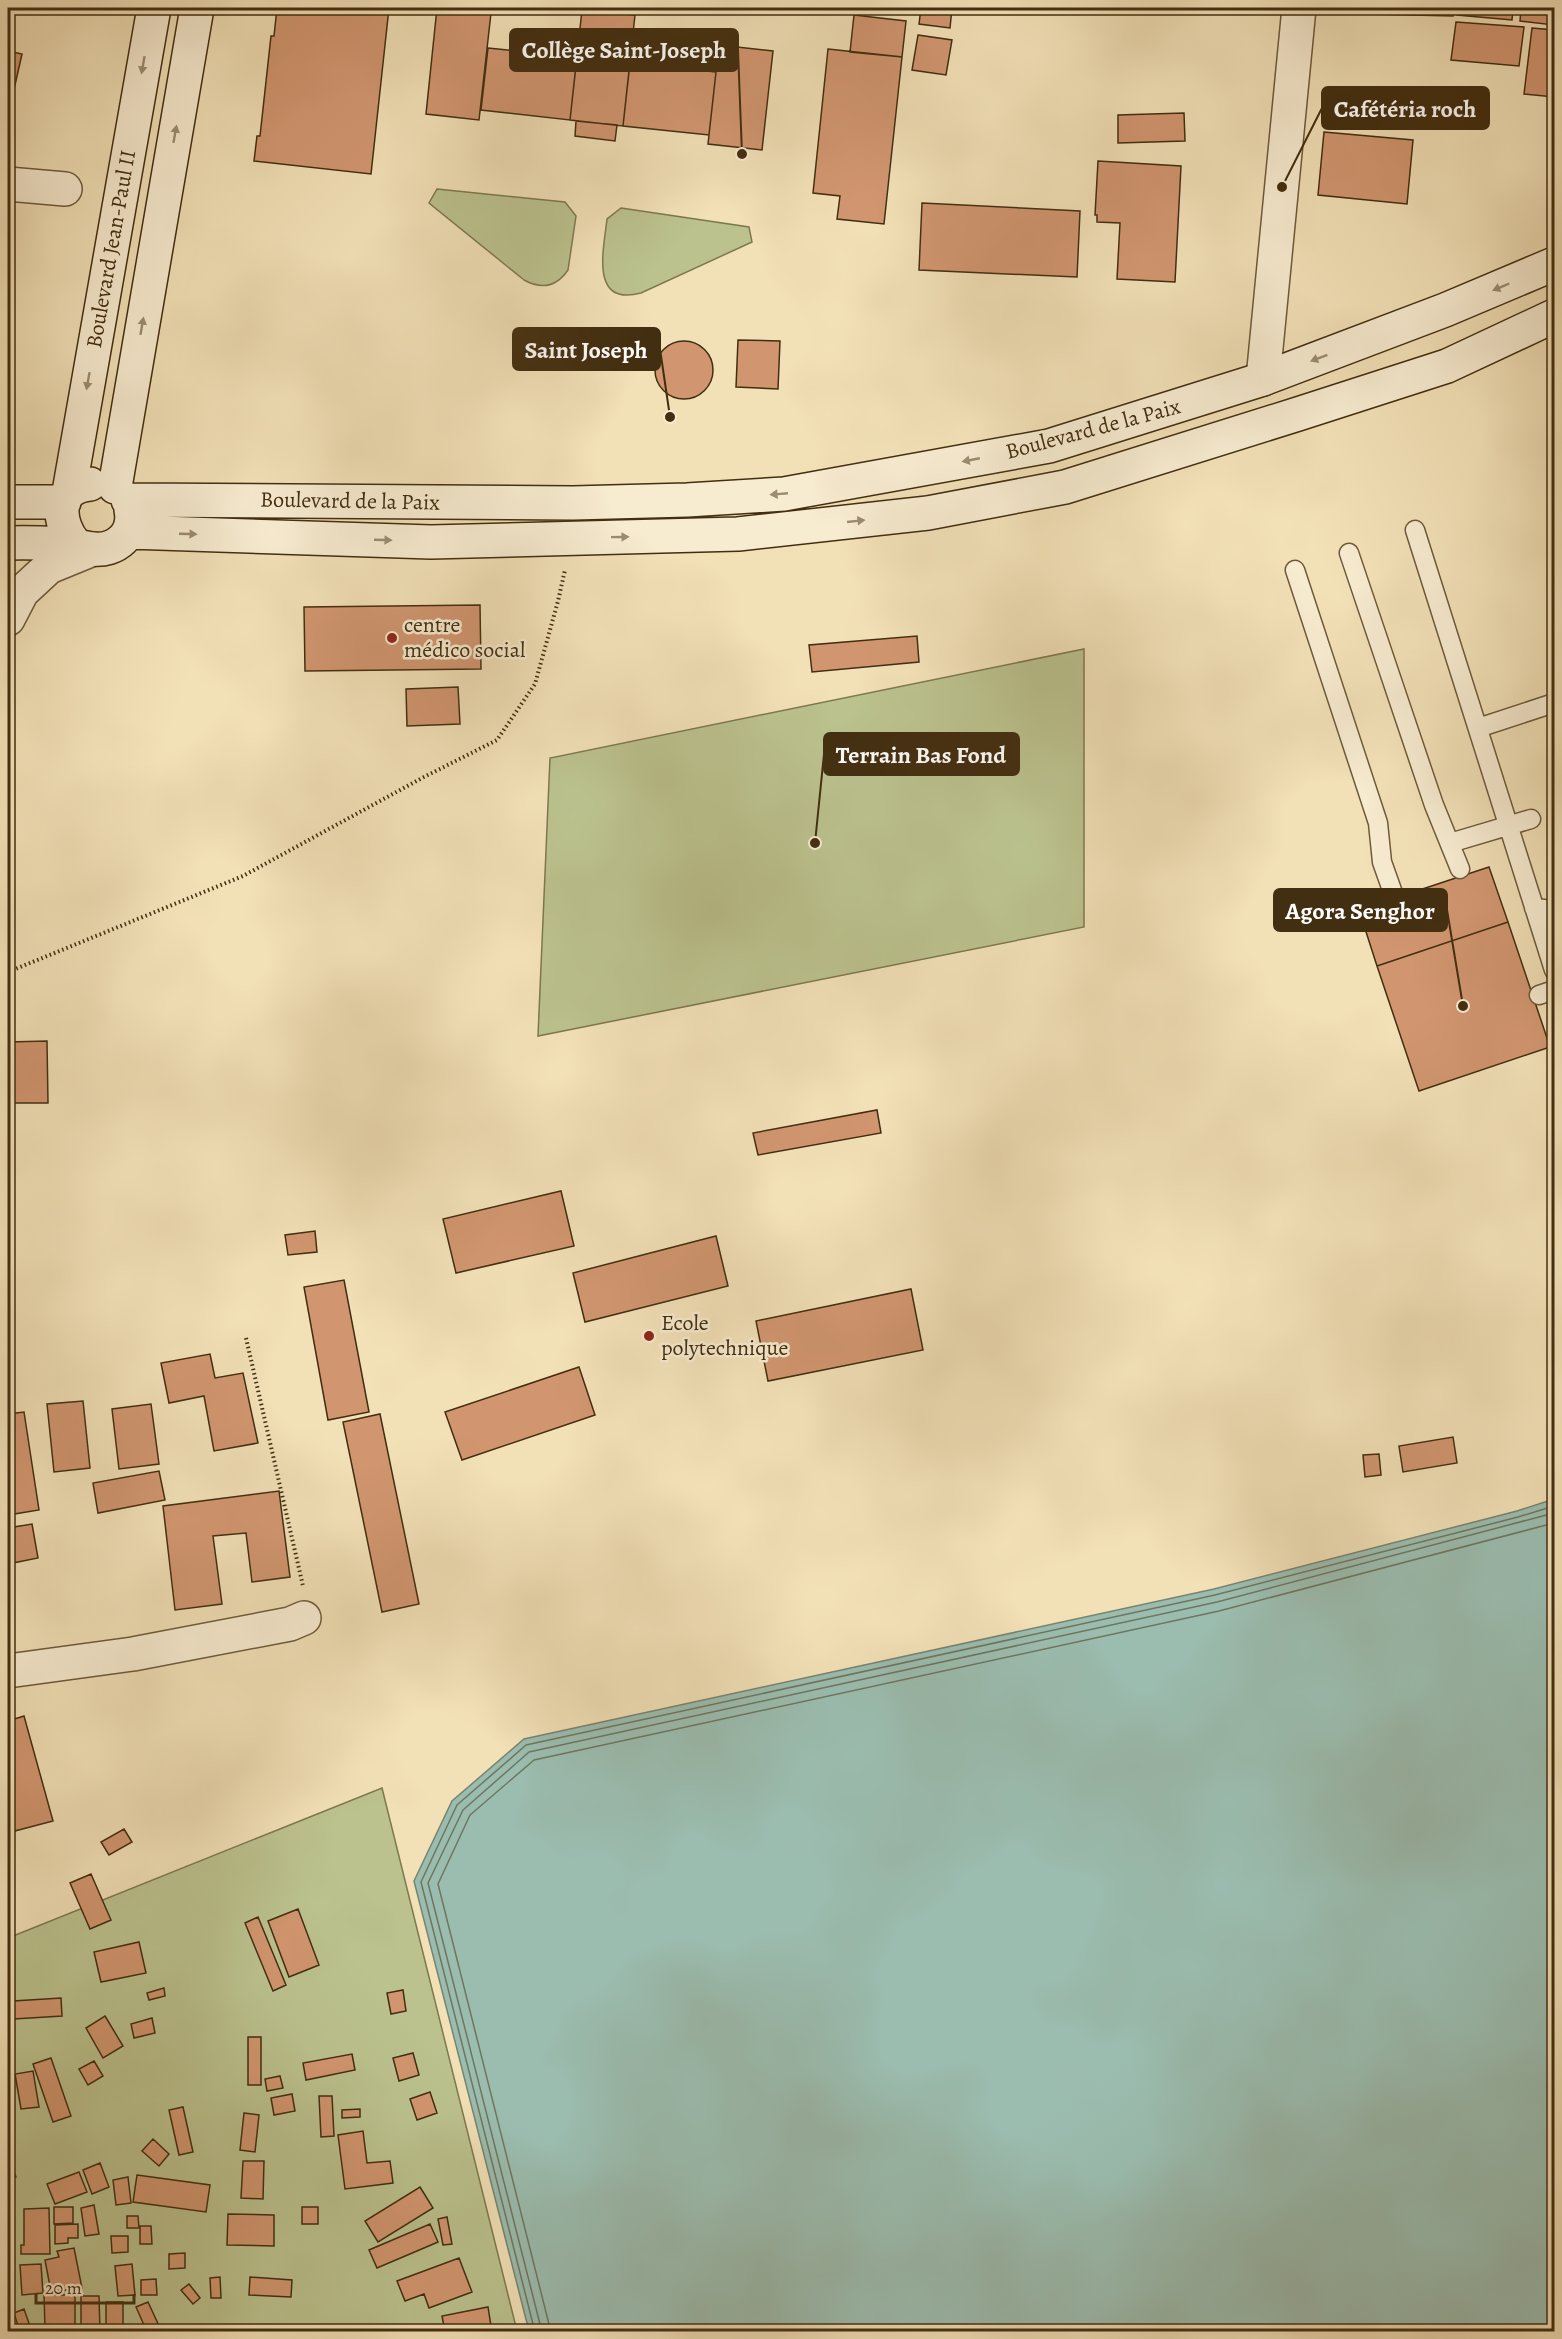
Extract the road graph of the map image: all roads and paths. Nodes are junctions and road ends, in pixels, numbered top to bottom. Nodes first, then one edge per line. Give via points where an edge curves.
1 (154, 8) edge
2 (197, 8) edge
3 (1299, 8) edge
4 (8, 184) edge
5 (65, 189) dead end
6 (1554, 264) edge
7 (1554, 316) edge
8 (1263, 379) junction
9 (122, 494) junction
10 (66, 497) junction
11 (8, 502) edge
12 (572, 521) junction
13 (1415, 530) dead end
14 (129, 532) junction
15 (8, 543) edge
16 (84, 547) junction
17 (1349, 553) dead end
18 (1295, 570) dead end
19 (8, 620) edge
20 (1554, 703) edge
21 (1478, 728) junction
22 (1531, 819) dead end
23 (1508, 826) junction
24 (1450, 843) junction
25 (1460, 869) dead end
26 (1393, 892) dead end
27 (1534, 908) junction
28 (1554, 910) edge
29 (1554, 970) edge
30 (8, 972) edge
31 (246, 1338) dead end
32 (304, 1618) joint
33 (8, 1671) edge

1 -> 10 main road, Boulevard Jean-Paul II
9 -> 2 main road, Boulevard Jean-Paul II
3 - 8 main road
4 - 5 main road
6 -> 8 main road, Boulevard de la Paix
12 -> 7 main road, Boulevard de la Paix via 738,534 928,513 1065,487 1447,366
8 -> 12 main road, Boulevard de la Paix via 1048,446 784,494 687,500
9 - 10 main road via 87,483
9 - 12 main road, Boulevard de la Paix
9 - 14 main road via 133,518
10 - 11 main road
10 - 16 main road via 63,527
14 -> 12 main road, Boulevard de la Paix via 431,542
12 - 30 path via 558,601 535,684 497,740 243,876
13 - 21 lane
14 - 16 main road via 113,547
15 - 16 main road
16 - 19 main road via 49,567 22,591
17 - 24 lane
18 - 26 lane via 1378,823 1382,862
20 - 21 lane
21 - 23 lane
22 - 23 lane
23 - 24 lane
23 - 27 lane
24 - 25 lane
27 - 28 lane
27 - 29 lane
31 - 32 path via 307,1603
32 - 33 main road via 133,1654

